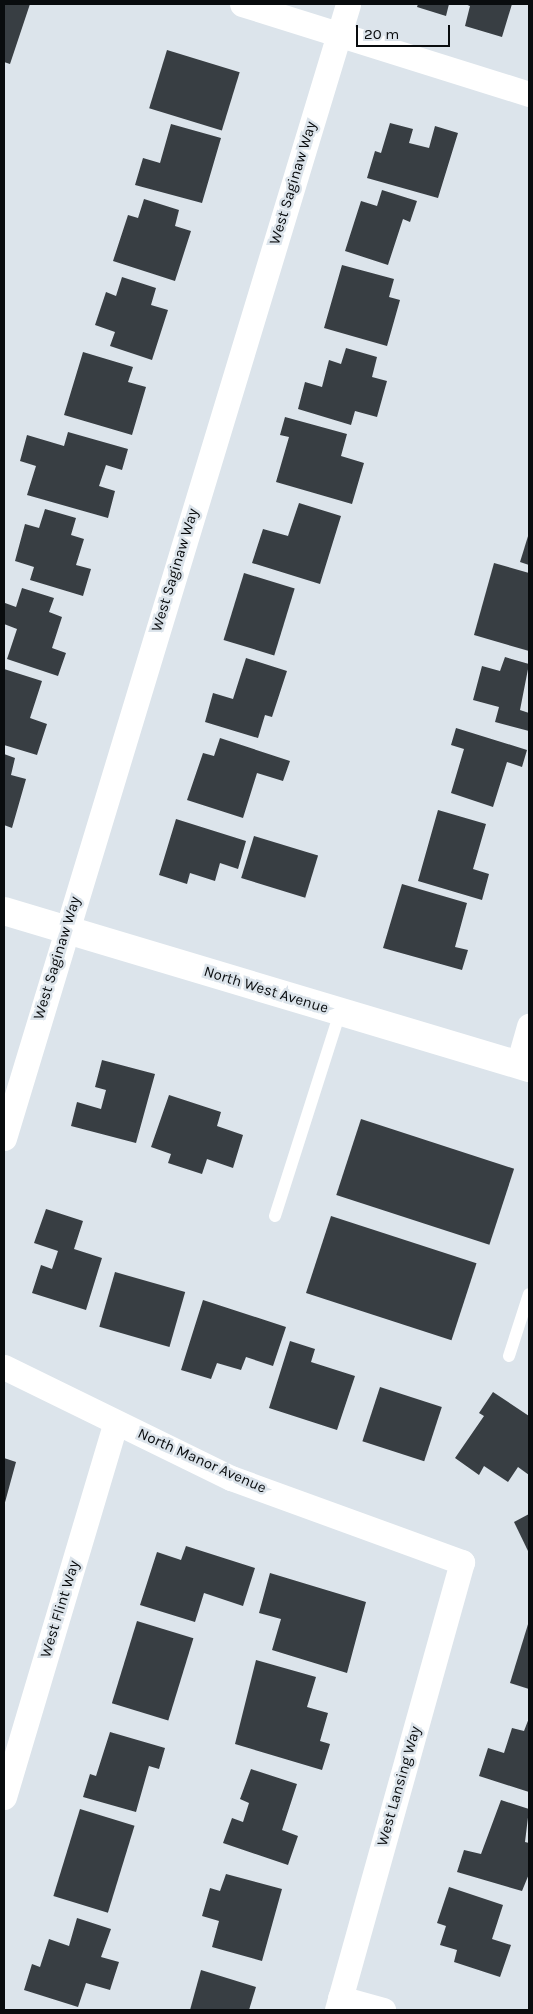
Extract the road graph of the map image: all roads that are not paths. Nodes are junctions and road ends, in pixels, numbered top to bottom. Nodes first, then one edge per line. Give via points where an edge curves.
1 (242, 4) edge
2 (348, 4) edge
3 (340, 33) junction
4 (529, 94) edge
5 (4, 911) edge
6 (65, 930) junction
7 (340, 1012) junction
8 (529, 1026) edge
9 (524, 1066) edge
10 (4, 1138) edge
11 (275, 1216) dead end
12 (529, 1294) edge
13 (509, 1356) dead end
14 (4, 1367) edge
15 (116, 1422) junction
16 (462, 1562) joint
17 (4, 1797) edge
18 (339, 2004) edge
19 (382, 2010) edge

1 - 3 street
2 - 3 street, West Saginaw Way
3 - 4 street
3 - 6 street, West Saginaw Way
5 - 6 main road, North West Avenue
6 - 7 main road, North West Avenue
6 - 10 street, West Saginaw Way
7 - 9 main road, North West Avenue
7 - 11 lane
8 - 9 street
12 - 13 lane
14 - 15 street, North Manor Avenue
15 - 16 street, North Manor Avenue via 231,1478
15 - 17 street, West Flint Way
16 - 18 street, West Lansing Way
18 - 19 street

